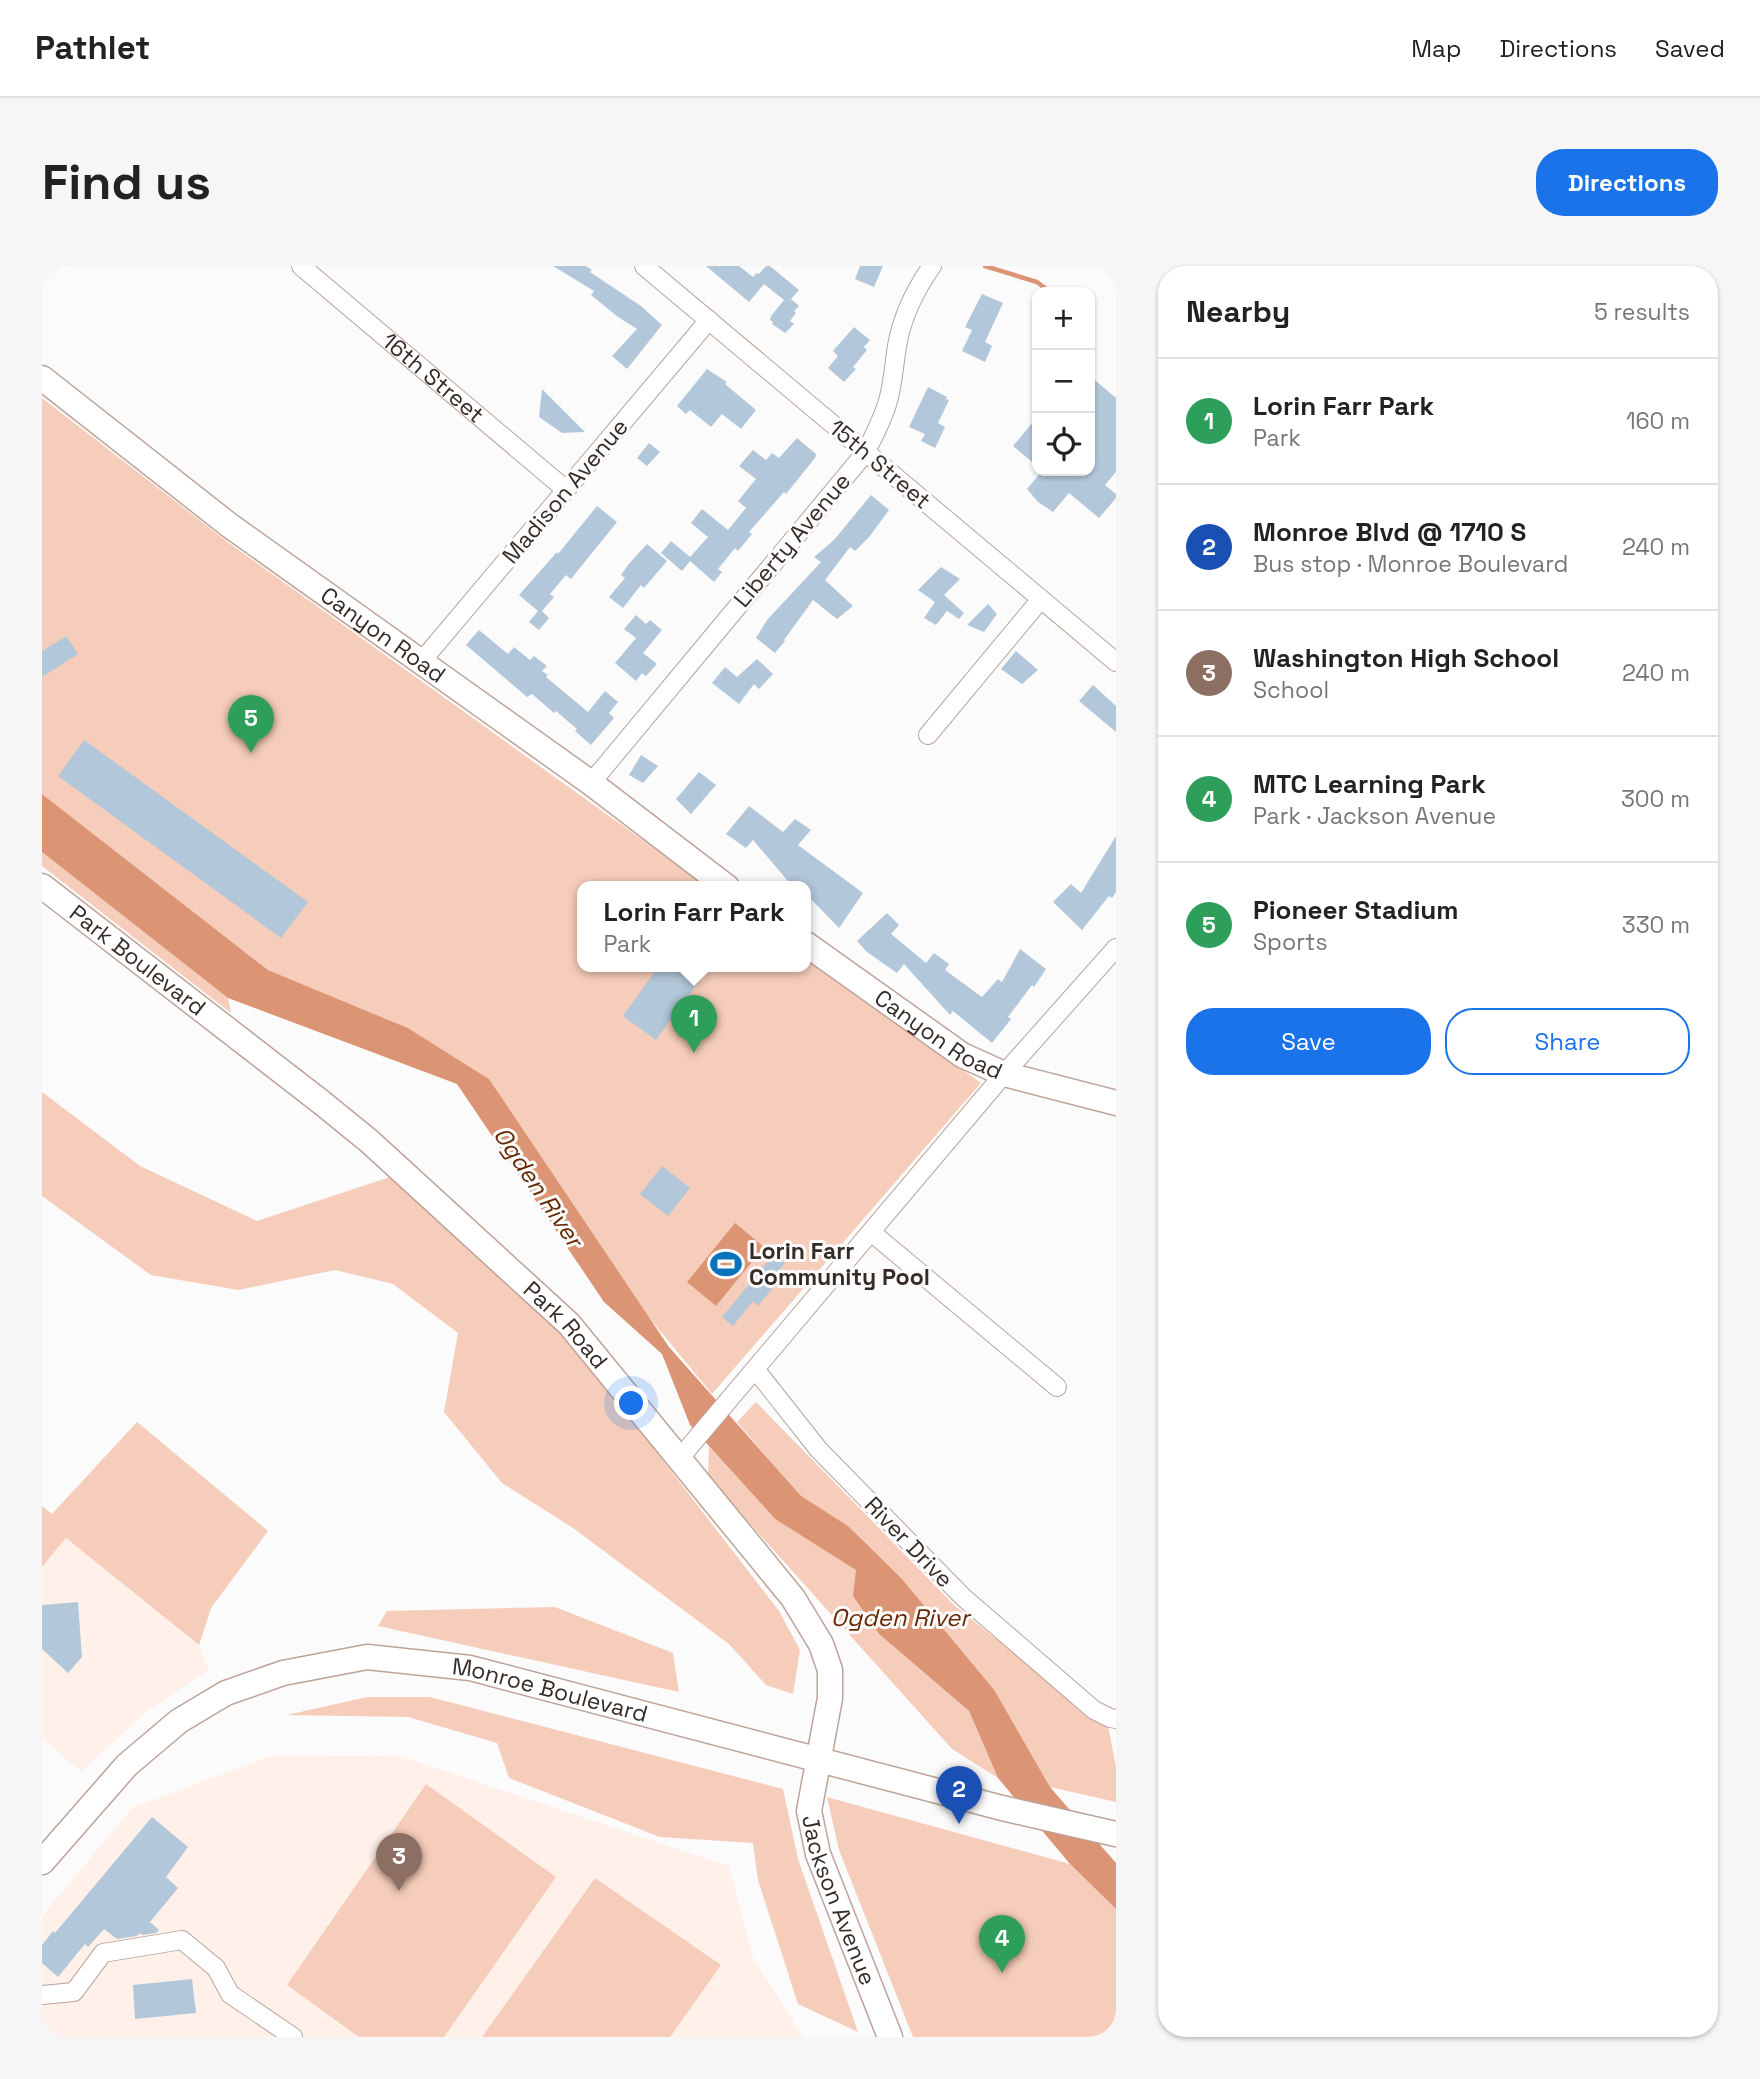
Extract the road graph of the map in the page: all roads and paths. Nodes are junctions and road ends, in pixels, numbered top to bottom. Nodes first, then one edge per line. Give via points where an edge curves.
1 (302, 266) edge
2 (645, 266) edge
3 (932, 266) edge
4 (709, 320) junction
5 (42, 378) edge
6 (866, 452) junction
7 (565, 489) junction
8 (1041, 599) junction
9 (421, 662) junction
10 (1116, 662) edge
11 (928, 735) dead end
12 (591, 783) junction
13 (719, 881) edge
14 (42, 886) edge
15 (811, 948) edge
16 (1116, 948) edge
17 (234, 1034) joint
18 (1004, 1074) junction
19 (1116, 1103) edge
20 (871, 1232) junction
21 (755, 1369) junction
22 (1057, 1387) dead end
23 (679, 1460) junction
24 (1116, 1719) edge
25 (817, 1759) junction
26 (1116, 1834) edge
27 (42, 1862) edge
28 (42, 1995) edge
29 (293, 2037) edge
30 (890, 2037) edge

1 - 7 street, 16th Street
2 - 4 street, 15th Street
3 - 6 street, Liberty Avenue via 905,316 889,398
4 - 6 street, 15th Street
4 - 7 street, Madison Avenue
5 - 9 street, Canyon Road via 229,525
6 - 8 street, 15th Street
6 - 12 street, Liberty Avenue
7 - 9 street, Madison Avenue
8 - 10 street, 15th Street
8 - 11 street
9 - 12 street, Canyon Road
12 - 13 street, Canyon Road
14 - 17 street, Park Boulevard
15 - 18 street, Canyon Road via 962,1055
16 - 18 street, Canyon Road
17 - 23 street, Park Road via 369,1141 569,1324
18 - 19 street
18 - 20 street
20 - 21 street
20 - 22 street
21 - 23 street
21 - 24 street, River Drive via 819,1450 963,1597 1094,1710
23 - 25 street, Park Road via 793,1598 821,1644 830,1670 830,1698
25 - 26 street, Monroe Boulevard
25 - 27 street, Monroe Boulevard via 470,1668 367,1657 283,1673 226,1693 178,1721 127,1765
25 - 30 street, Jackson Avenue via 809,1811 818,1854
28 - 29 street via 74,1992 103,1953 182,1940 216,1968 230,1994

